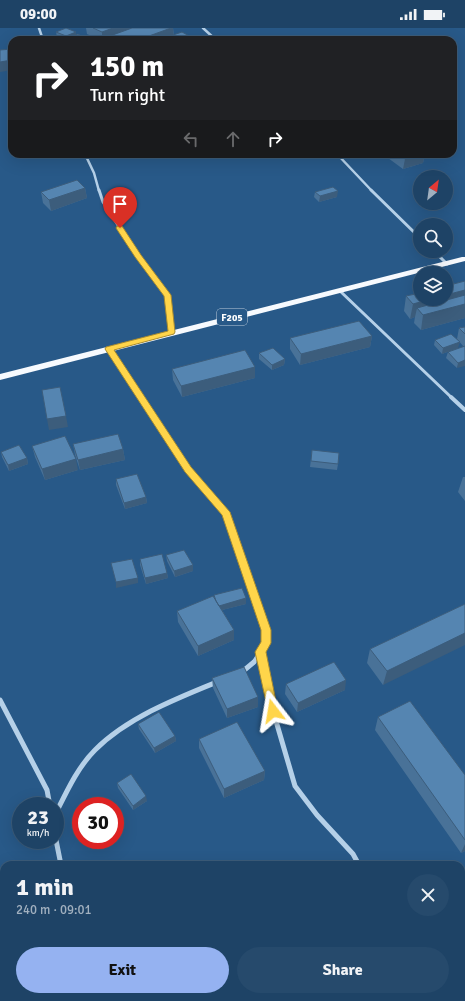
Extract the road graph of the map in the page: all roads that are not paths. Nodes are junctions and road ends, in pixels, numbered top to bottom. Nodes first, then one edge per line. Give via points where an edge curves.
1 (203, 28) edge
2 (212, 36) edge
3 (87, 158) edge
4 (341, 158) edge
5 (413, 231) edge
6 (442, 258) edge
7 (465, 259) edge
8 (448, 264) junction
9 (340, 291) junction
10 (172, 332) junction
11 (109, 349) junction
12 (0, 377) edge
13 (465, 410) edge
14 (260, 652) junction
15 (239, 674) edge
16 (220, 681) edge
17 (0, 700) edge
18 (48, 797) edge
19 (64, 798) edge
20 (58, 849) edge
21 (60, 861) edge
22 (357, 861) edge

1 - 2 street
3 - 10 street via 103,202 167,295
4 - 5 street
6 - 8 street
7 - 8 main road, F205
8 - 9 main road, F205
9 - 10 main road, F205
9 - 13 street
10 - 11 main road, F205
11 - 12 main road, F205
11 - 14 street via 188,470 226,514 266,630 266,643
14 - 15 street via 245,671
14 - 22 street via 269,698 295,786
16 - 19 street via 188,693 124,728 95,750 73,780
17 - 18 street
20 - 21 street

